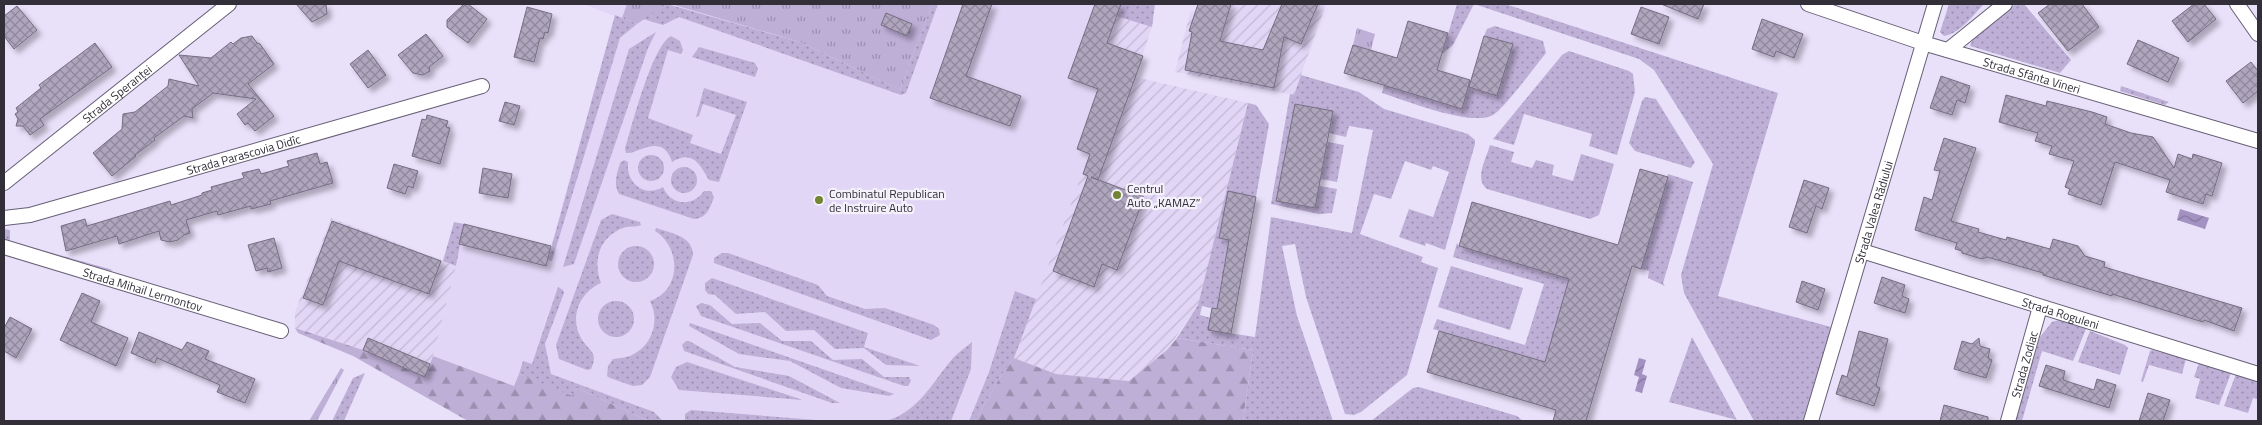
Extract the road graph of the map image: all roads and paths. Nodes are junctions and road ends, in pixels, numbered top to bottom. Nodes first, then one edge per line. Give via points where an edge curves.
1 (229, 4) edge
2 (1808, 4) edge
3 (1935, 4) edge
4 (2004, 4) edge
5 (2237, 4) edge
6 (2258, 34) edge
7 (1923, 43) junction
8 (1948, 50) junction
9 (482, 86) dead end
10 (2258, 141) edge
11 (4, 183) edge
12 (4, 218) edge
13 (4, 247) edge
14 (1862, 251) junction
15 (2040, 307) junction
16 (281, 331) dead end
17 (2258, 374) edge
18 (1812, 421) edge
19 (2008, 421) edge

1 - 11 street, Strada Speranței
2 - 7 street, Strada Sfânta Vineri
3 - 7 street, Strada Valea Rădiului
4 - 8 street
5 - 6 street
7 - 8 street, Strada Sfânta Vineri
7 - 14 street, Strada Valea Rădiului
8 - 10 street, Strada Sfânta Vineri
9 - 12 street, Strada Parascovia Didîc via 30,215
13 - 16 street, Strada Mihail Lermontov
14 - 15 street, Strada Roguleni
14 - 18 street, Strada Valea Rădiului
15 - 17 street, Strada Roguleni
15 - 19 street, Strada Zodiac

